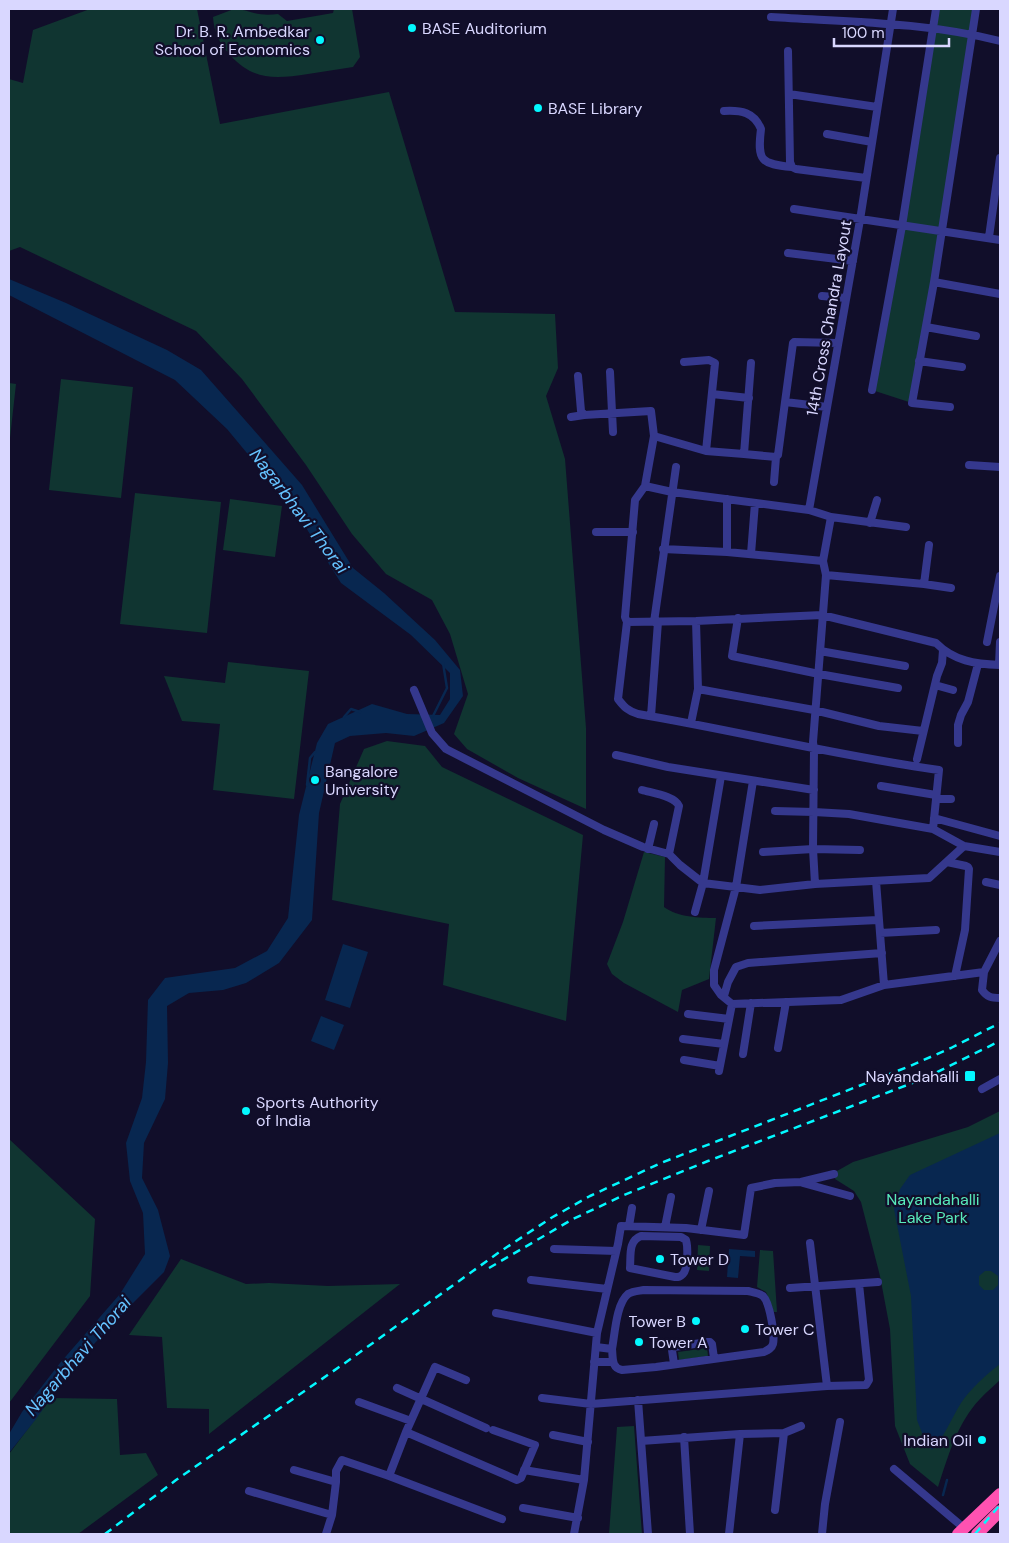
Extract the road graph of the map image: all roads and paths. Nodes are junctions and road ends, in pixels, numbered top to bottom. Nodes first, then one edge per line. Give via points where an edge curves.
1 (893, 9) edge
2 (936, 9) edge
3 (976, 9) edge
4 (772, 17) dead end
5 (890, 25) junction
6 (934, 28) junction
7 (972, 34) junction
8 (1000, 41) edge
9 (788, 51) dead end
10 (789, 94) junction
11 (877, 107) junction
12 (724, 111) dead end
13 (827, 134) dead end
14 (872, 142) junction
15 (1000, 158) edge
16 (792, 167) junction
17 (866, 178) junction
18 (794, 209) dead end
19 (860, 220) junction
20 (902, 226) junction
21 (942, 232) junction
22 (989, 238) junction
23 (1000, 240) edge
24 (788, 252) dead end
25 (853, 261) junction
26 (934, 282) junction
27 (1000, 294) edge
28 (822, 296) dead end
29 (846, 298) junction
30 (886, 310) junction
31 (896, 312) dead end
32 (926, 328) junction
33 (976, 336) dead end
34 (838, 343) junction
35 (919, 361) junction
36 (684, 362) dead end
37 (751, 363) dead end
38 (962, 367) dead end
39 (610, 372) dead end
40 (578, 376) dead end
41 (872, 390) dead end
42 (712, 394) junction
43 (749, 398) junction
44 (785, 402) junction
45 (827, 407) junction
46 (950, 407) dead end
47 (612, 413) junction
48 (584, 415) junction
49 (571, 417) dead end
50 (613, 432) dead end
51 (654, 436) junction
52 (706, 451) junction
53 (744, 454) junction
54 (776, 457) junction
55 (969, 465) dead end
56 (1000, 466) edge
57 (676, 467) dead end
58 (774, 482) dead end
59 (645, 486) junction
60 (672, 492) junction
61 (727, 499) junction
62 (877, 500) dead end
63 (755, 503) junction
64 (809, 510) junction
65 (832, 518) junction
66 (870, 523) junction
67 (906, 527) dead end
68 (596, 532) dead end
69 (633, 532) junction
70 (929, 545) dead end
71 (663, 549) junction
72 (727, 552) junction
73 (751, 554) junction
74 (823, 561) junction
75 (826, 575) junction
76 (1000, 576) edge
77 (924, 584) junction
78 (951, 588) dead end
79 (822, 615) junction
80 (738, 618) junction
81 (696, 621) junction
82 (627, 622) junction
83 (656, 622) junction
84 (987, 642) dead end
85 (1000, 642) edge
86 (943, 650) junction
87 (820, 651) junction
88 (978, 664) junction
89 (1000, 665) edge
90 (905, 666) dead end
91 (819, 674) junction
92 (935, 685) junction
93 (898, 688) dead end
94 (698, 689) junction
95 (414, 690) dead end
96 (953, 690) dead end
97 (814, 710) junction
98 (652, 716) junction
99 (691, 723) junction
100 (923, 732) junction
101 (958, 743) dead end
102 (814, 749) junction
103 (616, 755) dead end
104 (917, 759) dead end
105 (721, 776) junction
106 (753, 781) junction
107 (881, 786) dead end
108 (642, 790) dead end
109 (814, 790) junction
110 (936, 797) junction
111 (951, 799) dead end
112 (775, 811) dead end
113 (814, 812) junction
114 (934, 818) junction
115 (654, 824) dead end
116 (933, 829) junction
117 (1000, 836) edge
118 (964, 846) junction
119 (648, 848) junction
120 (813, 849) junction
121 (860, 850) dead end
122 (763, 852) dead end
123 (1000, 852) edge
124 (670, 854) junction
125 (946, 862) junction
126 (876, 881) junction
127 (986, 882) dead end
128 (703, 883) junction
129 (815, 884) junction
130 (1000, 884) edge
131 (736, 887) junction
132 (695, 912) dead end
133 (878, 920) junction
134 (754, 926) dead end
135 (936, 930) dead end
136 (880, 933) junction
137 (1000, 941) edge
138 (882, 953) junction
139 (984, 972) junction
140 (956, 976) junction
141 (884, 985) junction
142 (724, 996) junction
143 (1000, 998) edge
144 (786, 1002) junction
145 (752, 1003) junction
146 (732, 1004) junction
147 (688, 1014) dead end
148 (729, 1019) junction
149 (683, 1039) dead end
150 (724, 1044) junction
151 (778, 1048) dead end
152 (744, 1054) dead end
153 (684, 1060) dead end
154 (1000, 1078) edge
155 (982, 1089) dead end
156 (834, 1174) dead end
157 (801, 1182) junction
158 (709, 1191) dead end
159 (850, 1196) dead end
160 (671, 1197) dead end
161 (632, 1208) dead end
162 (629, 1226) junction
163 (665, 1227) junction
164 (701, 1230) junction
165 (810, 1243) dead end
166 (554, 1249) dead end
167 (616, 1251) junction
168 (613, 1264) junction
169 (630, 1268) junction
170 (530, 1280) dead end
171 (878, 1282) dead end
172 (859, 1284) junction
173 (815, 1285) junction
174 (790, 1288) dead end
175 (607, 1289) junction
176 (603, 1307) junction
177 (619, 1311) junction
178 (496, 1312) dead end
179 (597, 1332) junction
180 (596, 1347) junction
181 (612, 1349) junction
182 (714, 1358) junction
183 (594, 1362) junction
184 (613, 1362) junction
185 (674, 1364) junction
186 (466, 1380) dead end
187 (827, 1386) junction
188 (397, 1388) dead end
189 (542, 1398) dead end
190 (421, 1399) junction
191 (638, 1400) junction
192 (359, 1402) dead end
193 (592, 1404) junction
194 (411, 1421) junction
195 (840, 1422) dead end
196 (802, 1426) dead end
197 (406, 1432) junction
198 (784, 1433) junction
199 (740, 1434) junction
200 (553, 1435) dead end
201 (684, 1437) junction
202 (641, 1441) junction
203 (588, 1442) junction
204 (894, 1468) dead end
205 (294, 1470) dead end
206 (524, 1470) junction
207 (389, 1476) junction
208 (584, 1480) junction
209 (336, 1482) junction
210 (249, 1491) dead end
211 (1000, 1494) edge
212 (523, 1508) dead end
213 (775, 1510) dead end
214 (1000, 1511) edge
215 (332, 1515) junction
216 (578, 1518) junction
217 (502, 1519) dead end
218 (961, 1531) edge
219 (326, 1534) edge
220 (574, 1534) edge
221 (648, 1534) edge
222 (690, 1534) edge
223 (729, 1534) edge
224 (822, 1534) edge
225 (977, 1534) edge

1 - 5 street, 14th Cross Chandra Layout
2 - 6 street
3 - 7 street
4 - 5 street
5 - 6 street
5 - 11 street, 14th Cross Chandra Layout
6 - 7 street
6 - 20 street
7 - 8 street
7 - 21 street
9 - 10 street
10 - 11 street
10 - 16 street
11 - 14 street, 14th Cross Chandra Layout
12 - 16 street via 747,112 761,129 760,153 764,160 772,165
13 - 14 street
14 - 17 street, 14th Cross Chandra Layout
15 - 22 street
16 - 17 street
17 - 19 street, 14th Cross Chandra Layout
18 - 19 street
19 - 20 street
19 - 25 street, 14th Cross Chandra Layout
20 - 21 street
20 - 30 street
21 - 22 street
21 - 26 street
22 - 23 street
24 - 25 street
25 - 29 street, 14th Cross Chandra Layout
26 - 27 street
26 - 32 street
28 - 29 street
29 - 34 street, 14th Cross Chandra Layout
30 - 31 street
30 - 41 street
32 - 33 street
32 - 35 street
34 - 44 street via 793,343
34 - 45 street, 14th Cross Chandra Layout
35 - 38 street
35 - 46 street via 912,403
36 - 42 street via 709,360 714,363
37 - 43 street
39 - 47 street
40 - 48 street
42 - 43 street
42 - 52 street
43 - 53 street
44 - 45 street
44 - 54 street
45 - 64 street, 14th Cross Chandra Layout
47 - 48 street
47 - 50 street
47 - 51 street via 651,411
48 - 49 street
51 - 52 street
51 - 59 street
52 - 53 street
53 - 54 street
54 - 58 street
55 - 56 street
57 - 60 street
59 - 60 street
59 - 69 street via 635,500
60 - 61 street
60 - 71 street
61 - 63 street
61 - 72 street
62 - 66 street
63 - 64 street
63 - 73 street
64 - 65 street
65 - 66 street
65 - 74 street
66 - 67 street
68 - 69 street
69 - 82 street
70 - 77 street
71 - 72 street
71 - 83 street
72 - 73 street
73 - 74 street
74 - 75 street
75 - 77 street
75 - 79 street
76 - 84 street
77 - 78 street
79 - 80 street
79 - 86 street via 936,643
79 - 87 street
80 - 81 street
80 - 91 street via 732,656
81 - 83 street
81 - 94 street
82 - 83 street
82 - 98 street via 618,699 630,711
83 - 98 street
85 - 89 street
86 - 88 street
86 - 92 street
87 - 90 street
87 - 91 street
88 - 89 street
88 - 101 street via 958,725
91 - 93 street
91 - 97 street
92 - 96 street
92 - 100 street
94 - 97 street
94 - 99 street
95 - 119 street via 432,733 446,749 604,830
97 - 100 street via 879,726
97 - 102 street
98 - 99 street
99 - 102 street
100 - 104 street
102 - 109 street
102 - 110 street via 939,770
103 - 105 street via 668,768
105 - 106 street
105 - 128 street
106 - 109 street
106 - 131 street
107 - 110 street
108 - 124 street via 678,803
109 - 113 street
110 - 111 street
110 - 114 street
112 - 113 street
113 - 116 street via 849,814
113 - 120 street
114 - 116 street
114 - 117 street
115 - 119 street
116 - 118 street
118 - 123 street
118 - 125 street
119 - 124 street
120 - 121 street
120 - 122 street
120 - 129 street
124 - 128 street
125 - 126 street via 929,878
125 - 140 street via 969,869 965,930
126 - 129 street
126 - 133 street
127 - 130 street
128 - 131 street
128 - 132 street
129 - 131 street via 760,890
131 - 142 street via 714,970 714,985
133 - 134 street
133 - 136 street
135 - 136 street
136 - 138 street
137 - 139 street
138 - 141 street
138 - 142 street via 748,962 736,967
139 - 140 street
139 - 143 street via 982,990 986,996
140 - 141 street
141 - 144 street via 841,1000
142 - 146 street
144 - 145 street
144 - 151 street
145 - 146 street
145 - 152 street
146 - 148 street
147 - 148 street
148 - 150 street
149 - 150 street
150 - 153 street via 720,1069
154 - 155 street
156 - 157 street
157 - 159 street
157 - 164 street via 751,1188 744,1235
158 - 164 street
160 - 163 street
161 - 162 street
162 - 163 street
162 - 167 street via 621,1226
163 - 164 street
165 - 173 street
166 - 167 street
167 - 168 street
168 - 169 street
168 - 175 street
169 - 169 street via 682,1276 686,1266 686,1240 644,1236 635,1239
170 - 175 street
171 - 172 street
172 - 173 street
172 - 187 street via 869,1380 866,1384
173 - 174 street
173 - 187 street
175 - 176 street
176 - 177 street
176 - 179 street
177 - 181 street
177 - 182 street via 622,1302 634,1291 748,1291 763,1296 770,1314 773,1342 770,1348 764,1352
178 - 179 street
179 - 180 street
180 - 181 street
180 - 183 street
181 - 184 street
182 - 185 street
182 - 185 street via 710,1342 674,1347
183 - 184 street
183 - 193 street
184 - 185 street via 617,1369 622,1370
186 - 190 street via 435,1367
187 - 191 street
188 - 190 street
189 - 193 street
190 - 194 street
190 - 206 street via 534,1445
191 - 193 street
191 - 202 street
192 - 194 street
193 - 203 street
194 - 197 street
195 - 224 street
196 - 198 street
197 - 206 street via 517,1480 522,1478
197 - 207 street
198 - 199 street
198 - 213 street
199 - 201 street
199 - 223 street
200 - 203 street
201 - 202 street
201 - 222 street
202 - 221 street
203 - 208 street
204 - 218 street
205 - 209 street
206 - 208 street
207 - 209 street via 342,1460 336,1471
207 - 217 street
208 - 216 street
209 - 215 street
210 - 215 street
211 - 218 highway
212 - 216 street
214 - 225 highway
215 - 219 street
216 - 220 street

